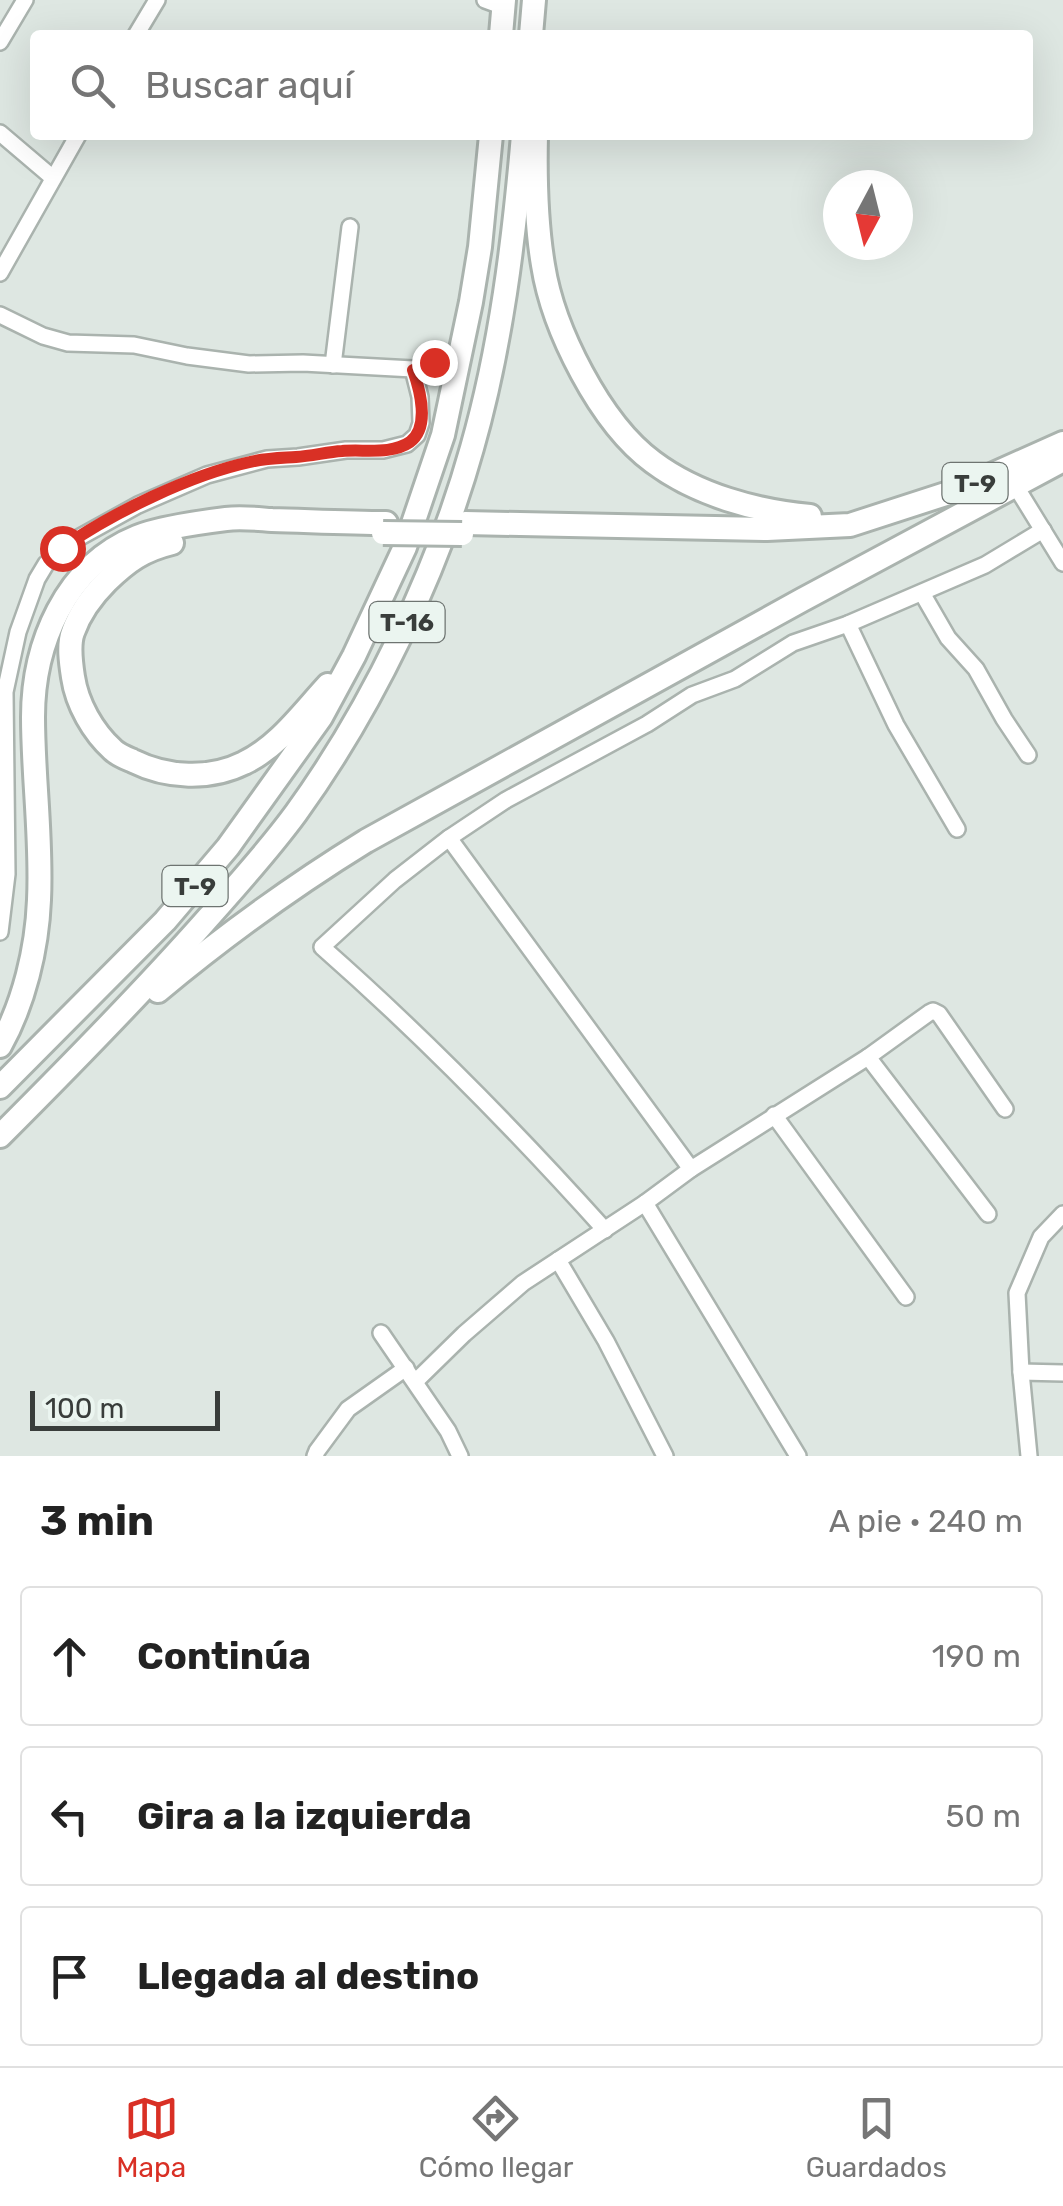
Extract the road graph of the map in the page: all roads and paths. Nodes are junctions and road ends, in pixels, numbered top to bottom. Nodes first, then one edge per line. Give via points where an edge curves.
1 (25, 0) edge
2 (157, 0) edge
3 (498, 2) edge
4 (534, 2) edge
5 (6, 18) edge
6 (139, 30) edge
7 (501, 30) edge
8 (533, 30) edge
9 (0, 42) edge
10 (0, 134) edge
11 (75, 140) edge
12 (491, 140) edge
13 (522, 140) edge
14 (536, 140) edge
15 (53, 178) junction
16 (350, 227) dead end
17 (0, 273) edge
18 (0, 315) edge
19 (460, 355) junction
20 (332, 365) junction
21 (413, 370) junction
22 (1063, 443) edge
23 (407, 444) junction
24 (1063, 460) edge
25 (433, 464) junction
26 (1015, 486) junction
27 (884, 516) junction
28 (385, 528) junction
29 (464, 529) junction
30 (1043, 530) junction
31 (1063, 563) edge
32 (922, 593) junction
33 (848, 624) junction
34 (354, 656) junction
35 (1028, 755) dead end
36 (958, 830) dead end
37 (448, 838) junction
38 (0, 932) edge
39 (110, 1025) junction
40 (0, 1046) edge
41 (868, 1056) junction
42 (0, 1087) edge
43 (1005, 1109) dead end
44 (774, 1115) junction
45 (0, 1136) edge
46 (690, 1168) junction
47 (644, 1204) junction
48 (988, 1214) dead end
49 (1063, 1214) edge
50 (605, 1230) junction
51 (558, 1260) junction
52 (906, 1297) dead end
53 (381, 1333) dead end
54 (1021, 1372) junction
55 (1063, 1373) edge
56 (411, 1375) junction
57 (315, 1456) edge
58 (460, 1456) edge
59 (665, 1456) edge
60 (798, 1456) edge
61 (1030, 1456) edge

1 - 5 street
2 - 6 street
3 - 7 highway
4 - 8 highway
5 - 9 street
10 - 15 street
11 - 15 street
12 - 19 highway, T-16
13 - 39 highway, T-16 via 490,374 467,465 417,602 350,730 296,812
14 - 27 highway via 543,266 555,313 582,374 634,444 684,481 743,504 825,517
15 - 17 street
16 - 20 street
18 - 20 street via 68,343 134,345 249,364
19 - 21 street
19 - 25 highway, T-16
20 - 21 street
21 - 23 street via 421,423
22 - 27 highway, T-9
23 - 25 street
23 - 38 street via 267,459 207,474 71,542 46,564 18,632 4,692 7,874
24 - 26 highway, T-9
25 - 34 highway, T-16 via 405,547
26 - 29 highway via 836,539
26 - 30 street
26 - 39 highway via 366,841
27 - 29 highway via 850,525 767,529
28 - 29 highway
28 - 34 highway via 241,532 150,548 87,602 71,636 76,694 90,722 114,752 179,775 246,762 296,721
28 - 40 highway via 229,518 182,527 137,537 94,562 68,591 38,664 33,713 39,904 24,987
30 - 31 street
30 - 32 street
32 - 33 street
32 - 35 street
33 - 36 street via 896,725
33 - 37 street via 793,643 735,678 692,694
34 - 42 highway, T-9 via 321,717 228,847 165,921
37 - 46 street
37 - 50 street via 322,946 506,1123
39 - 45 highway
41 - 43 street via 933,1011
41 - 44 street
41 - 48 street
44 - 46 street
44 - 52 street
46 - 47 street
47 - 50 street
47 - 60 street
49 - 54 street via 1041,1237 1017,1293
50 - 51 street
51 - 56 street
51 - 59 street
53 - 56 street
54 - 55 street
54 - 61 street
56 - 57 street via 348,1409
56 - 58 street

